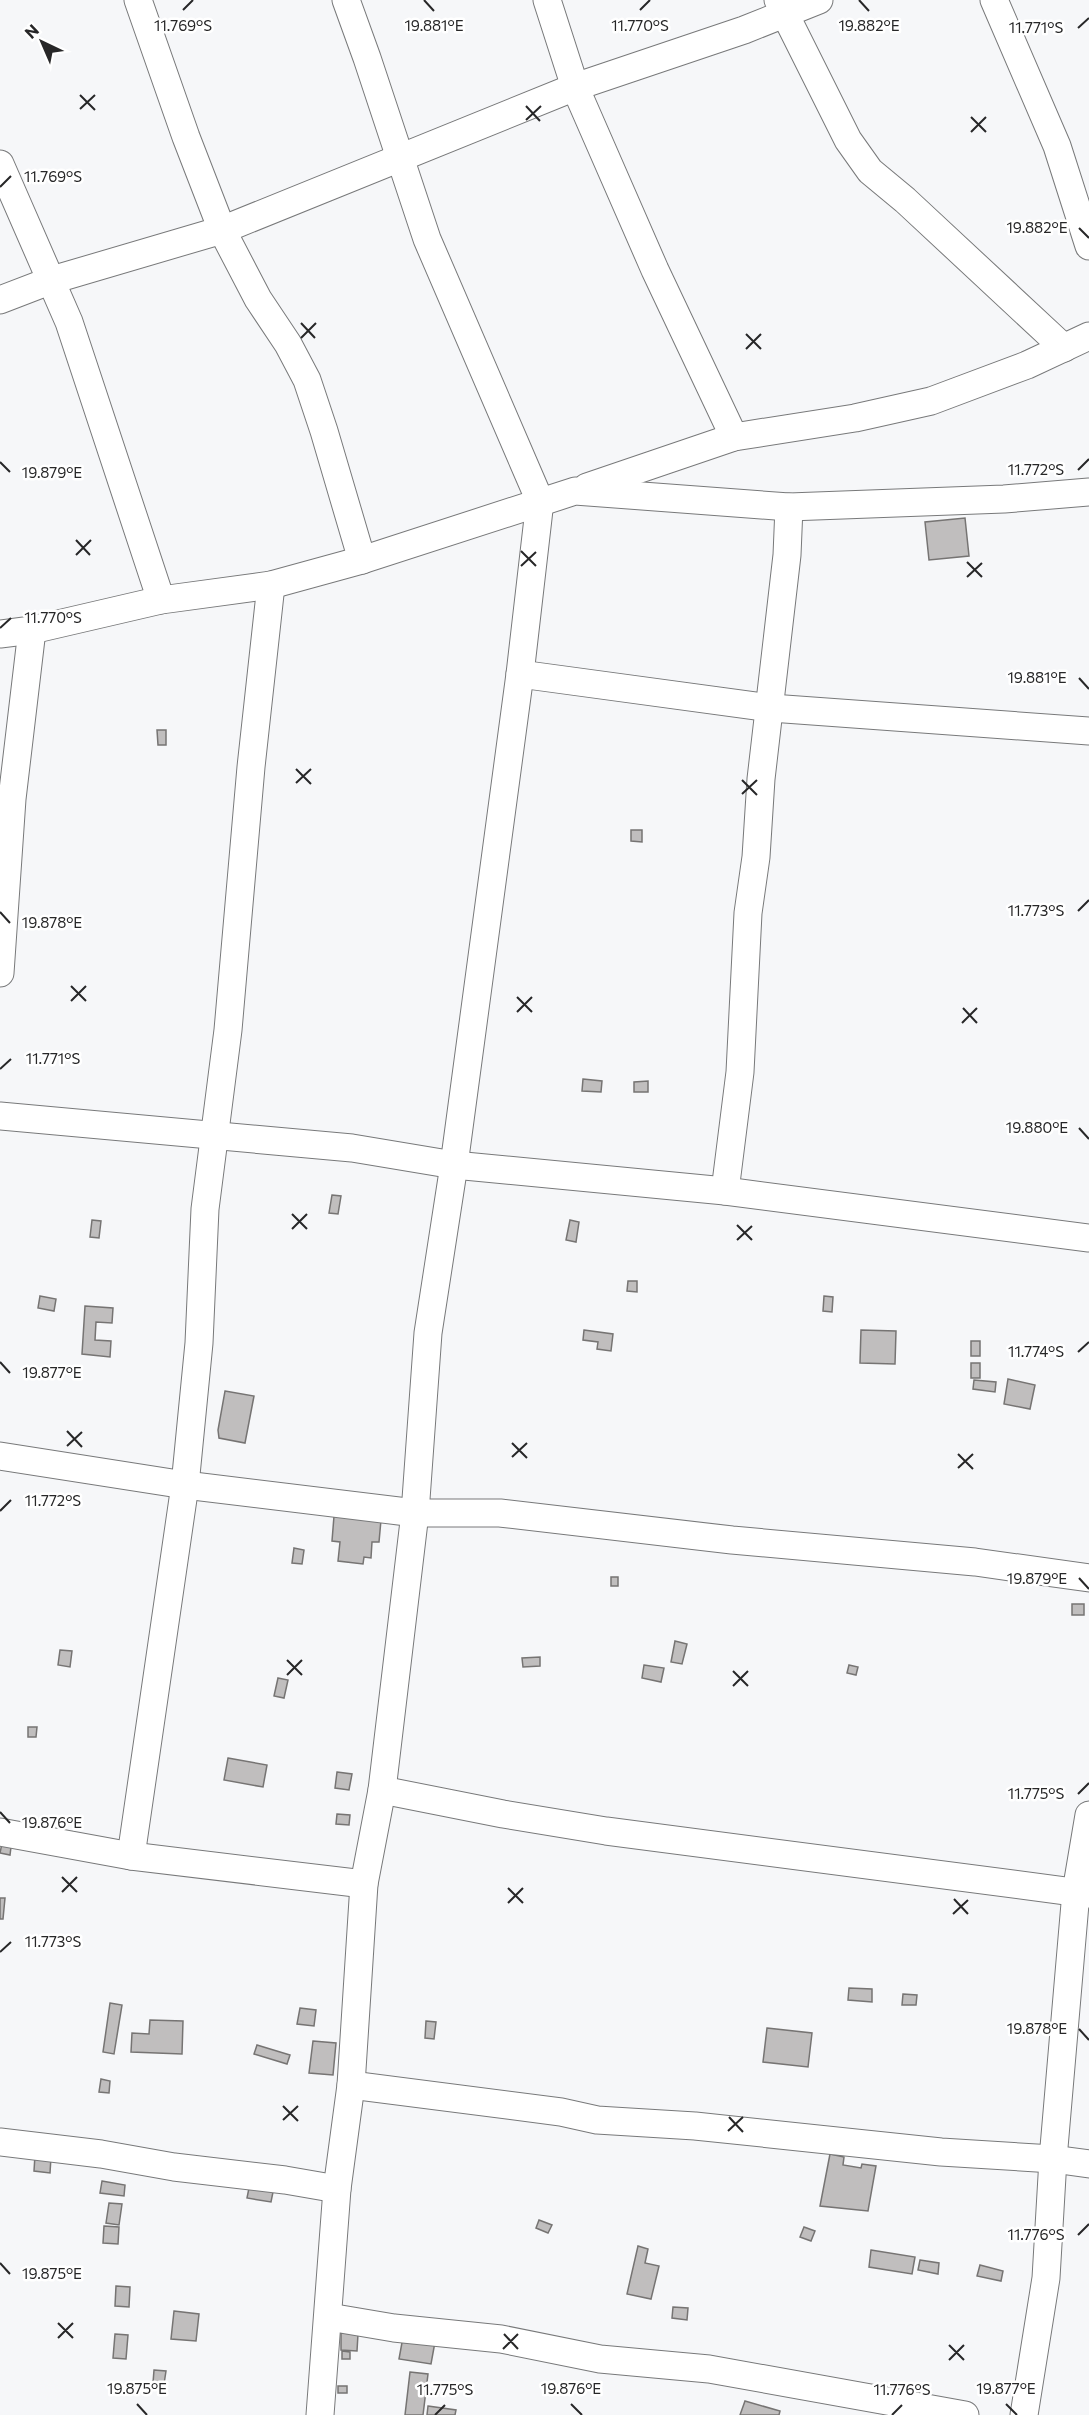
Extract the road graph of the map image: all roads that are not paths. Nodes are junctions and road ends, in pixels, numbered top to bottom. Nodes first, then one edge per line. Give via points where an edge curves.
1 (138, 0) edge
2 (345, 0) edge
3 (547, 0) edge
4 (819, 0) edge
5 (993, 0) edge
6 (781, 7) edge
7 (575, 87) junction
8 (400, 159) junction
9 (0, 164) edge
10 (222, 230) junction
11 (1089, 246) edge
12 (52, 280) junction
13 (0, 300) edge
14 (1089, 336) edge
15 (1064, 348) junction
16 (734, 437) junction
17 (575, 491) junction
18 (1089, 492) edge
19 (540, 501) junction
20 (789, 507) junction
21 (363, 560) junction
22 (271, 585) junction
23 (161, 600) junction
24 (32, 630) junction
25 (0, 634) edge
26 (520, 674) junction
27 (771, 708) junction
28 (1089, 731) edge
29 (0, 973) edge
30 (0, 1116) edge
31 (214, 1136) junction
32 (454, 1165) junction
33 (725, 1191) junction
34 (1089, 1238) edge
35 (0, 1456) edge
36 (185, 1485) junction
37 (415, 1513) junction
38 (1089, 1578) edge
39 (382, 1790) junction
40 (1089, 1815) edge
41 (0, 1832) edge
42 (131, 1856) junction
43 (364, 1884) junction
44 (1082, 1893) edge
45 (351, 2085) junction
46 (0, 2142) edge
47 (1053, 2159) junction
48 (1089, 2164) edge
49 (337, 2189) junction
50 (329, 2318) junction
51 (320, 2415) edge
52 (964, 2415) edge
53 (1024, 2415) edge

1 - 10 street
2 - 8 street
3 - 7 street
4 - 6 street
5 - 11 street via 1057,146
6 - 7 street via 744,30
6 - 15 street via 848,140 870,171
7 - 8 street
7 - 16 street
8 - 10 street
8 - 19 street via 427,239
9 - 12 street
10 - 12 street
10 - 21 street via 307,380
12 - 13 street
12 - 23 street
14 - 15 street
15 - 16 street via 931,400 855,418
16 - 17 street
17 - 19 street
17 - 20 street
18 - 20 street
19 - 21 street
19 - 26 street
20 - 27 street
21 - 22 street
22 - 23 street
22 - 31 street via 228,1030
23 - 24 street
24 - 25 street
24 - 29 street via 12,799
26 - 27 street
26 - 32 street
27 - 28 street
27 - 33 street via 748,913 740,1072
30 - 31 street
31 - 32 street via 352,1148
31 - 36 street
32 - 33 street
32 - 37 street via 428,1333
33 - 34 street
35 - 36 street
36 - 37 street
36 - 42 street
37 - 38 street via 500,1513 732,1540 975,1562
37 - 39 street
39 - 43 street
39 - 44 street via 606,1831
40 - 44 street
41 - 42 street
42 - 43 street
43 - 45 street
44 - 47 street
45 - 47 street via 597,2120
45 - 49 street
46 - 49 street
47 - 48 street
47 - 53 street via 1046,2278
49 - 50 street
50 - 51 street
50 - 52 street via 501,2339 600,2359 709,2369

